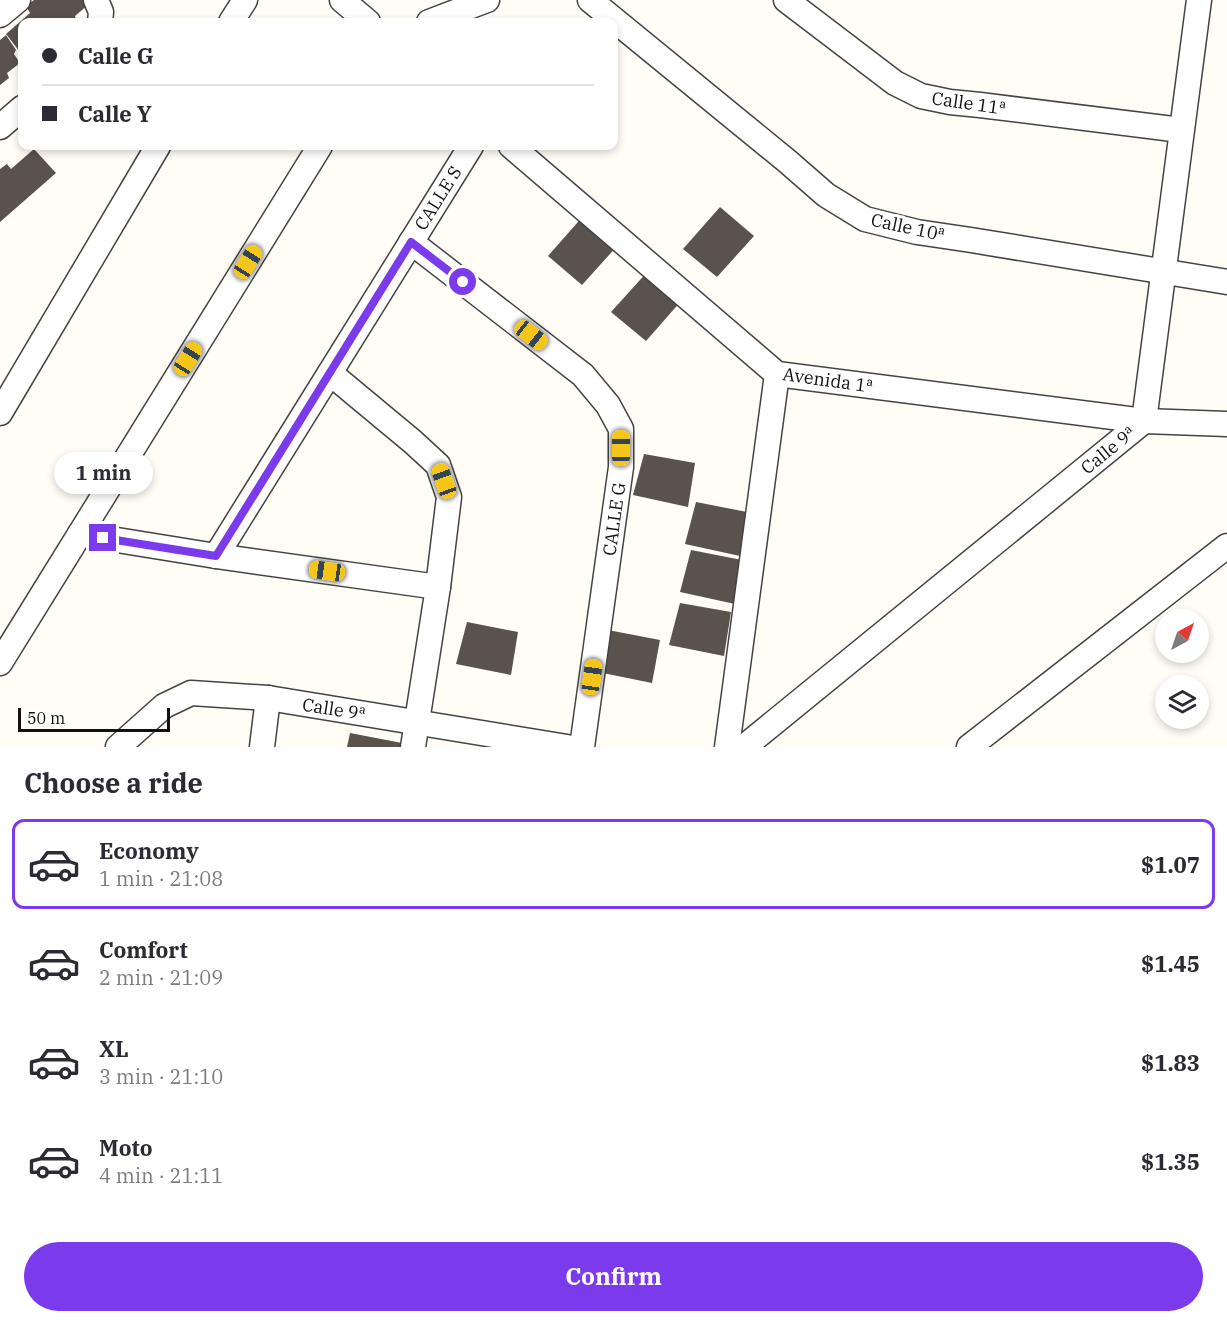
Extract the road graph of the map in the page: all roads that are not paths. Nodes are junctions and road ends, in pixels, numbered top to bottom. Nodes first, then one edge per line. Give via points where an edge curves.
1 (18, 0) edge
2 (96, 0) edge
3 (245, 0) edge
4 (342, 0) edge
5 (487, 0) edge
6 (590, 0) edge
7 (786, 0) edge
8 (1198, 0) edge
9 (0, 15) edge
10 (100, 18) edge
11 (234, 18) edge
12 (363, 18) edge
13 (440, 18) edge
14 (612, 18) edge
15 (618, 23) edge
16 (18, 111) edge
17 (0, 127) edge
18 (1181, 130) junction
19 (156, 150) edge
20 (318, 150) edge
21 (468, 150) edge
22 (516, 150) edge
23 (411, 242) junction
24 (1163, 272) junction
25 (1227, 282) edge
26 (330, 373) junction
27 (777, 374) junction
28 (0, 413) edge
29 (1144, 421) junction
30 (1227, 424) edge
31 (80, 534) junction
32 (1227, 546) edge
33 (216, 556) junction
34 (438, 587) junction
35 (0, 663) edge
36 (268, 698) junction
37 (417, 722) junction
38 (118, 747) edge
39 (262, 747) edge
40 (413, 747) edge
41 (567, 747) edge
42 (582, 747) edge
43 (727, 747) edge
44 (744, 747) edge
45 (969, 747) edge

1 - 9 street
2 - 10 street
3 - 11 street
4 - 12 street
5 - 13 street
6 - 14 street, Calle 10ª
7 - 18 street, Calle 11ª via 895,83 921,96
8 - 18 street, Calle 9ª
15 - 24 street, Calle 10ª via 826,195 865,219 917,232
16 - 17 street
18 - 24 street, Calle 9ª
19 - 28 street
20 - 31 street
21 - 23 street, CALLE S
22 - 27 street, Avenida 1ª
23 - 26 street, CALLE S
23 - 42 street, CALLE G via 583,375 608,405 621,429 621,467
24 - 25 street, Calle 10ª
24 - 29 street, Calle 9ª
26 - 33 street, CALLE S
26 - 34 street via 438,465 449,497
27 - 29 street, Avenida 1ª
27 - 43 street
29 - 30 street, Avenida 1ª
29 - 44 street, Calle 9ª
31 - 33 street
31 - 35 street
32 - 45 street
33 - 34 street
34 - 37 street
36 - 37 street, Calle 9ª
36 - 38 street, Calle 9ª via 191,693 164,706
36 - 39 street
37 - 40 street
37 - 41 street, Calle 9ª

